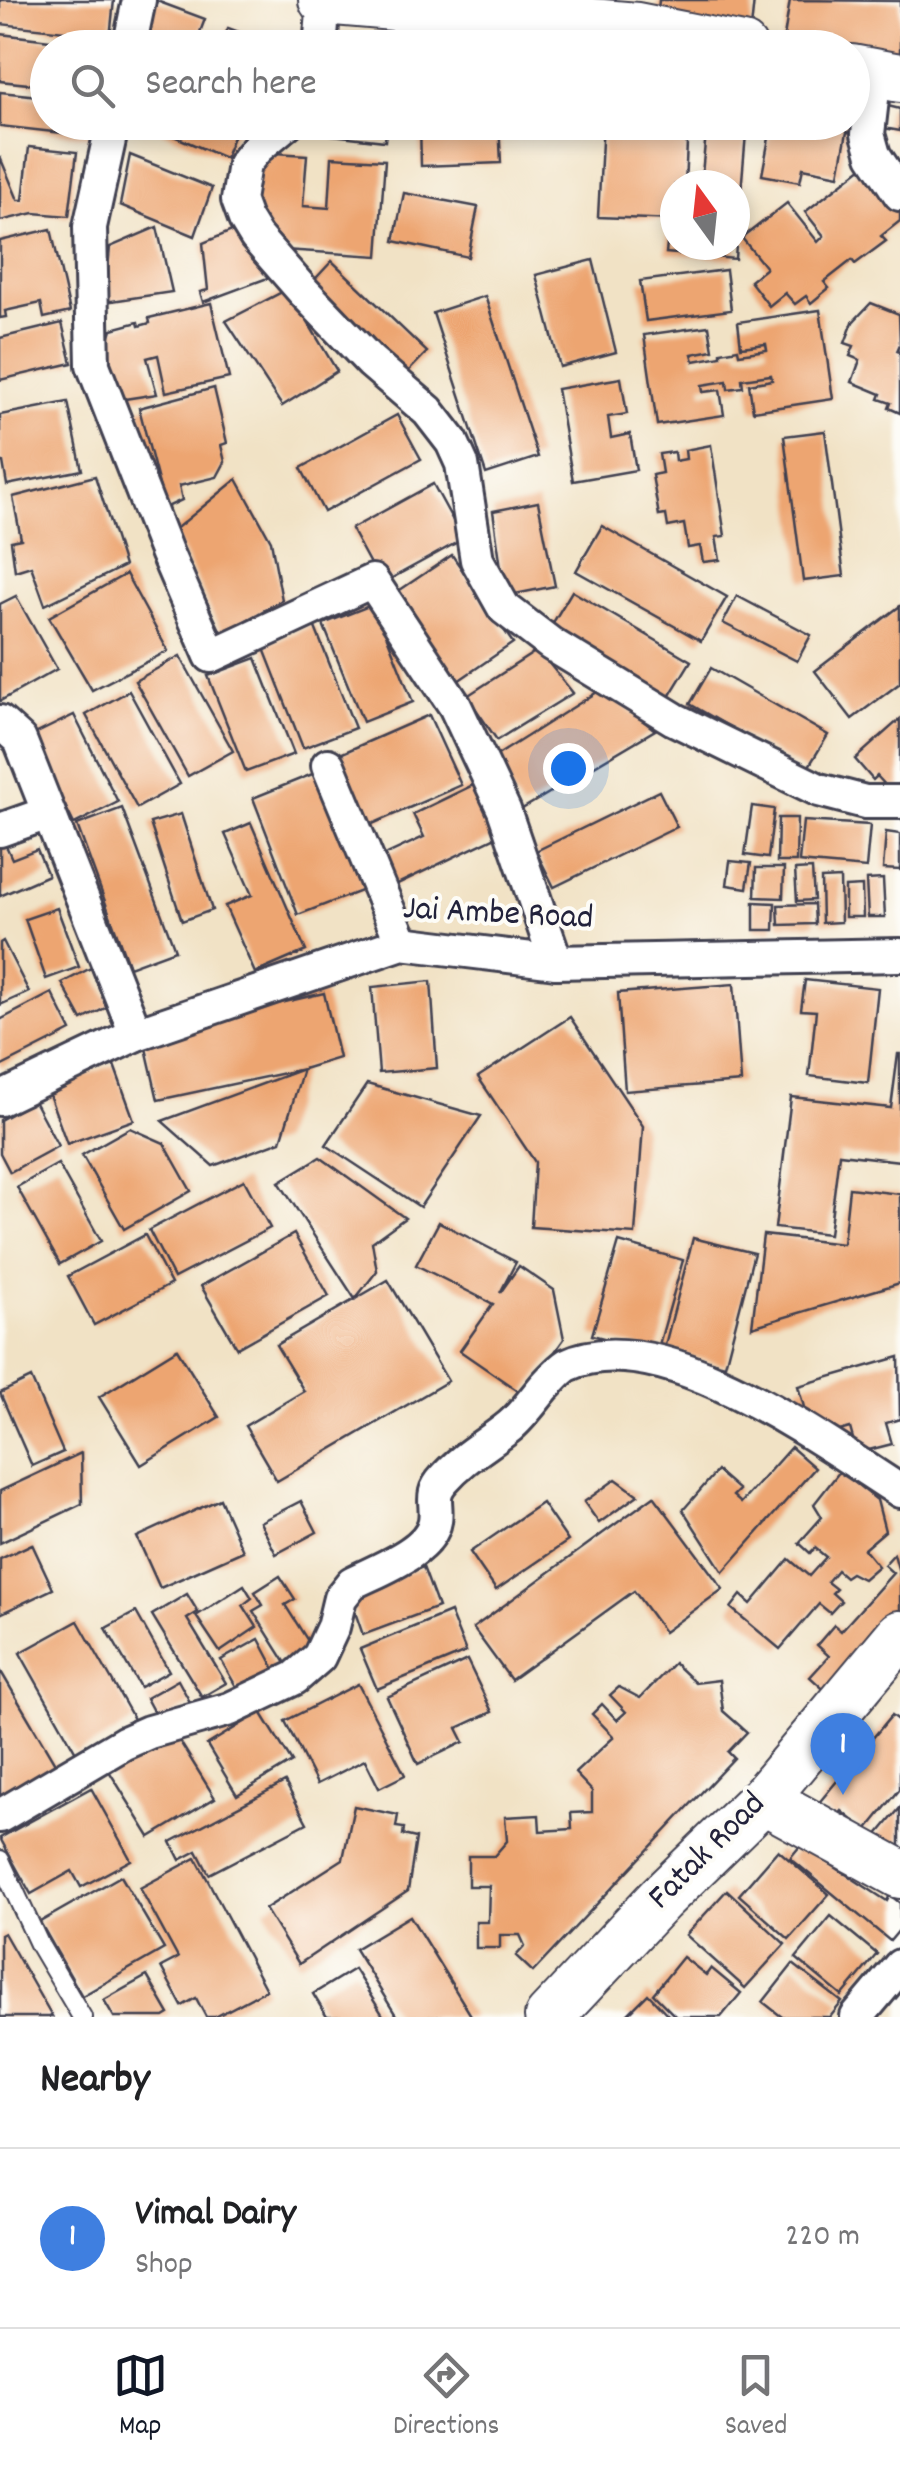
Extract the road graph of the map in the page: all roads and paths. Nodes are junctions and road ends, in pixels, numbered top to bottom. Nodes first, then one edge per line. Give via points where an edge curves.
1 (139, 0) edge
2 (345, 1) edge
3 (639, 14) edge
4 (133, 30) edge
5 (330, 30) edge
6 (688, 30) edge
7 (876, 73) edge
8 (870, 119) edge
9 (109, 140) edge
10 (267, 140) edge
11 (870, 140) edge
12 (900, 194) edge
13 (0, 722) edge
14 (328, 765) dead end
15 (900, 802) edge
16 (48, 813) junction
17 (0, 830) edge
18 (402, 943) junction
19 (900, 954) edge
20 (556, 962) junction
21 (136, 1034) junction
22 (0, 1098) edge
23 (900, 1490) edge
24 (900, 1635) edge
25 (763, 1799) junction
26 (0, 1816) edge
27 (0, 1860) edge
28 (900, 1874) edge
29 (900, 1966) edge
30 (82, 2017) edge
31 (549, 2017) edge
32 (857, 2017) edge

1 - 4 street
2 - 3 main road
2 - 5 street
3 - 6 main road
7 - 8 street
9 - 20 street via 90,227 93,365 212,656 372,581 455,706 504,810
10 - 15 street via 244,164 238,200 246,219 304,292 452,442 462,464 478,560 504,608 674,719 819,790 865,802
11 - 12 street
13 - 16 street via 20,740
14 - 18 street
16 - 17 street
16 - 21 street
18 - 20 street, Jai Ambe Road
18 - 21 street, Jai Ambe Road
19 - 20 street, Jai Ambe Road
21 - 22 street, Jai Ambe Road
23 - 26 street via 776,1413 660,1360 592,1357 564,1367 513,1424 440,1484 429,1538 345,1590 320,1657 295,1678 230,1709 124,1743
24 - 25 main road, Fatak Road
25 - 28 main road
25 - 31 main road, Fatak Road
27 - 30 lane
29 - 32 street

